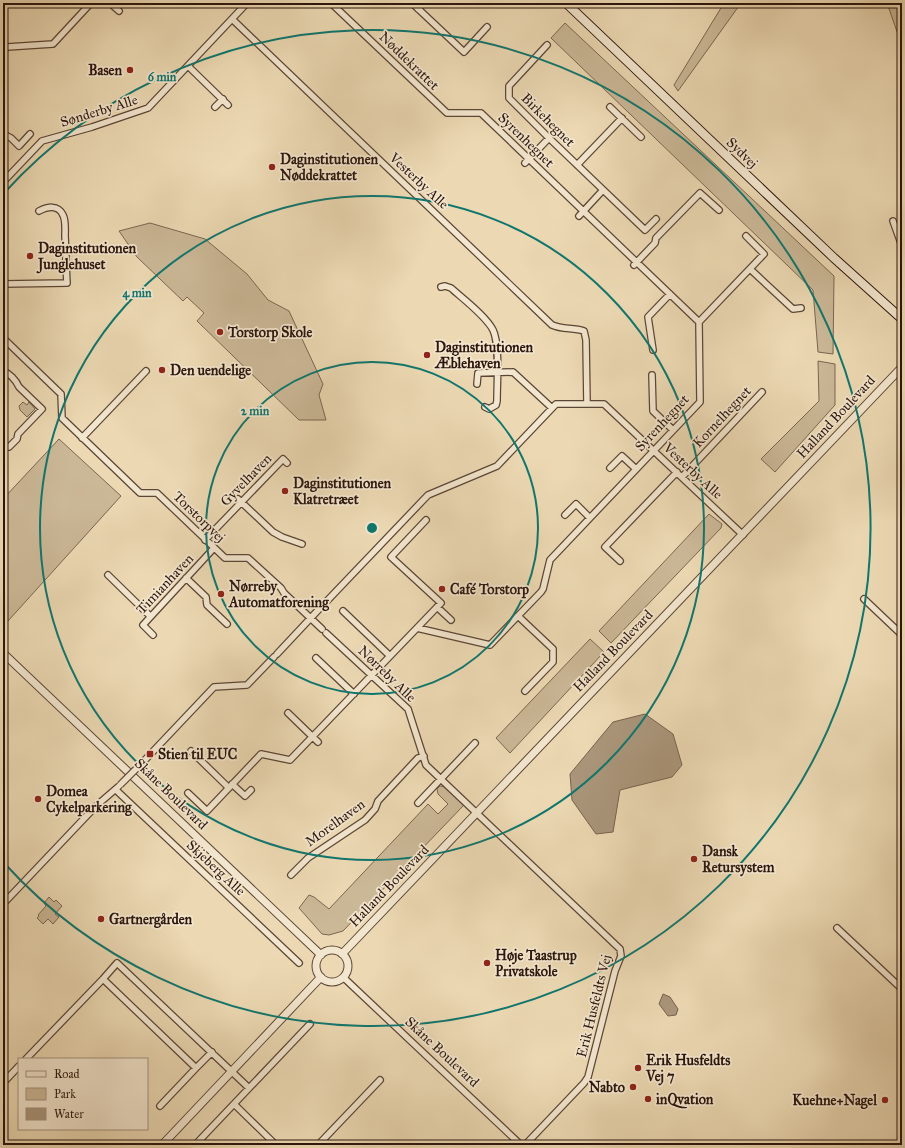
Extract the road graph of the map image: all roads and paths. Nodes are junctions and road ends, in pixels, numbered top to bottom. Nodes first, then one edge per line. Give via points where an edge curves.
1 (91, 3) edge
2 (110, 3) edge
3 (247, 3) edge
4 (331, 3) edge
5 (412, 3) edge
6 (424, 3) edge
7 (566, 3) edge
8 (418, 9) junction
9 (119, 11) dead end
10 (232, 19) junction
11 (487, 27) dead end
12 (548, 45) dead end
13 (5, 49) edge
14 (188, 66) junction
15 (223, 99) junction
16 (228, 105) dead end
17 (215, 107) dead end
18 (610, 107) dead end
19 (481, 113) joint
20 (622, 118) junction
21 (30, 134) dead end
22 (4, 137) edge
23 (641, 137) dead end
24 (548, 138) junction
25 (527, 162) junction
26 (577, 164) junction
27 (3, 182) edge
28 (603, 190) junction
29 (719, 210) dead end
30 (38, 211) dead end
31 (581, 213) junction
32 (656, 219) dead end
33 (893, 221) dead end
34 (746, 236) dead end
35 (902, 246) edge
36 (635, 264) junction
37 (750, 269) junction
38 (3, 284) edge
39 (441, 287) dead end
40 (670, 294) junction
41 (801, 308) dead end
42 (902, 319) edge
43 (699, 322) junction
44 (3, 338) edge
45 (653, 350) dead end
46 (902, 367) edge
47 (3, 371) edge
48 (146, 371) dead end
49 (497, 372) junction
50 (652, 375) dead end
51 (478, 384) dead end
52 (762, 392) dead end
53 (588, 404) junction
54 (485, 407) dead end
55 (552, 408) junction
56 (673, 430) junction
57 (82, 438) junction
58 (3, 447) edge
59 (654, 450) junction
60 (287, 463) dead end
61 (610, 468) dead end
62 (636, 469) junction
63 (677, 472) junction
64 (682, 477) junction
65 (240, 501) junction
66 (565, 515) dead end
67 (590, 518) junction
68 (426, 520) dead end
69 (743, 535) junction
70 (205, 540) junction
71 (302, 544) dead end
72 (214, 548) junction
73 (225, 558) joint
74 (620, 562) dead end
75 (108, 575) dead end
76 (186, 578) junction
77 (864, 599) dead end
78 (437, 607) junction
79 (343, 611) dead end
80 (150, 616) junction
81 (518, 616) junction
82 (310, 618) junction
83 (451, 620) dead end
84 (227, 624) dead end
85 (417, 628) junction
86 (153, 635) dead end
87 (902, 635) edge
88 (3, 652) edge
89 (390, 656) junction
90 (316, 658) dead end
91 (372, 675) junction
92 (525, 691) dead end
93 (354, 694) junction
94 (288, 713) dead end
95 (312, 737) junction
96 (318, 742) dead end
97 (475, 743) dead end
98 (191, 751) dead end
99 (424, 756) junction
100 (441, 779) junction
101 (231, 786) junction
102 (116, 790) junction
103 (251, 790) dead end
104 (188, 793) dead end
105 (418, 803) dead end
106 (478, 813) junction
107 (291, 875) dead end
108 (3, 904) edge
109 (837, 928) dead end
110 (342, 954) junction
111 (321, 955) junction
112 (299, 963) dead end
113 (321, 977) junction
114 (344, 978) junction
115 (103, 979) junction
116 (902, 990) edge
117 (310, 1024) dead end
118 (212, 1052) junction
119 (27, 1058) edge
120 (18, 1067) edge
121 (196, 1068) junction
122 (232, 1071) junction
123 (380, 1080) dead end
124 (3, 1083) edge
125 (249, 1088) junction
126 (234, 1104) junction
127 (160, 1106) dead end
128 (162, 1145) edge
129 (195, 1145) edge
130 (276, 1145) edge
131 (318, 1145) edge
132 (521, 1145) edge
133 (525, 1145) edge

1 - 13 street via 53,44
2 - 9 street
3 - 10 street, Sønderby Alle
4 - 19 street, Nøddekrattet via 447,114
5 - 8 street
6 - 8 street
7 - 42 main road, Sydvej via 834,258
8 - 11 street via 464,52
10 - 14 street, Sønderby Alle
10 - 53 street, Vesterby Alle via 552,325 561,329 584,331
12 - 24 street, Birkehegnet via 510,86 509,98
14 - 15 street
14 - 27 street, Sønderby Alle via 148,108 92,127 42,140
15 - 16 street
15 - 17 street
18 - 20 street
19 - 25 street, Syrenhegnet
20 - 23 street
20 - 26 street
21 - 22 street via 19,146 11,138
24 - 25 street
24 - 26 street, Birkehegnet
25 - 31 street, Syrenhegnet
26 - 28 street, Birkehegnet
28 - 31 street
28 - 32 street, Birkehegnet via 645,230
29 - 36 street via 700,193 656,238 655,243
30 - 38 street via 54,207 63,214 67,283
31 - 36 street, Syrenhegnet
33 - 35 street
34 - 37 street via 764,254
36 - 40 street, Syrenhegnet
37 - 41 street via 793,309
37 - 43 street
39 - 49 street via 451,288 487,321 493,330
40 - 43 street, Syrenhegnet
40 - 45 street via 648,317
43 - 56 street, Syrenhegnet via 700,402
44 - 57 street, Torstorpvej via 61,394 62,418
46 - 69 street, Halland Boulevard
47 - 58 street via 42,409 9,447
48 - 57 street
49 - 51 street via 478,374
49 - 54 street via 496,405 489,409
49 - 55 street via 512,372
50 - 56 street via 653,411
52 - 64 street, Kornelhegnet
53 - 55 street, Vesterby Alle via 556,404
53 - 59 street, Vesterby Alle via 604,404
55 - 82 street via 497,466 428,495
56 - 59 street, Syrenhegnet
57 - 70 street, Torstorpvej via 140,493 157,493
59 - 62 street, Syrenhegnet
59 - 63 street, Vesterby Alle
60 - 65 street, Gyvelhaven via 283,459
61 - 62 street via 622,456
62 - 67 street, Syrenhegnet
63 - 64 street, Vesterby Alle
63 - 74 street via 606,547
64 - 69 street, Vesterby Alle
65 - 70 street, Gyvelhaven
65 - 71 street via 273,532
66 - 67 street via 576,504
67 - 81 street, Syrenhegnet via 550,560 543,589
68 - 78 street via 391,557 441,603
69 - 106 street, Halland Boulevard
70 - 72 street, Torstorpvej
72 - 73 street, Torstorpvej
72 - 76 street, Timianhaven
73 - 82 street, Nørreby Alle via 248,558
75 - 80 street
76 - 80 street, Timianhaven
76 - 84 street via 206,597 207,605
77 - 87 street
78 - 83 street
78 - 85 street
79 - 89 street
80 - 86 street, Timianhaven via 143,625
81 - 85 street, Syrenhegnet via 490,645
81 - 92 street via 553,649 553,662
82 - 91 street, Nørreby Alle
82 - 102 street, bridge via 247,685 214,687
85 - 89 street
88 - 111 street, Skåne Boulevard
89 - 91 street
90 - 93 street
91 - 93 street
91 - 99 street, Nørreby Alle via 408,709
93 - 95 street
94 - 95 street
95 - 96 street
95 - 101 street via 290,760 262,754
97 - 100 street
98 - 101 street
99 - 100 street, Nørreby Alle via 426,764
99 - 107 street, Morelhaven via 418,758 378,801 375,810 365,820 308,858
100 - 105 street
100 - 106 street, Nørreby Alle
101 - 103 street via 245,796
101 - 104 street via 207,811
102 - 108 street via 96,806
102 - 112 street, Skjeberg Alle
106 - 110 street, Halland Boulevard
106 - 133 street, Erik Husfeldts Vej via 620,949 621,956 588,1077
109 - 116 street
110 - 111 street via 331,950
110 - 114 street via 348,965
111 - 113 street via 316,965
113 - 114 street via 330,982
113 - 122 street
114 - 132 street, Skåne Boulevard
115 - 118 street via 117,963
115 - 119 street
115 - 121 street
117 - 125 street
118 - 121 street
118 - 122 street
120 - 124 street
121 - 127 street
122 - 125 street
122 - 128 street
123 - 131 street
125 - 126 street
126 - 129 street
126 - 130 street

